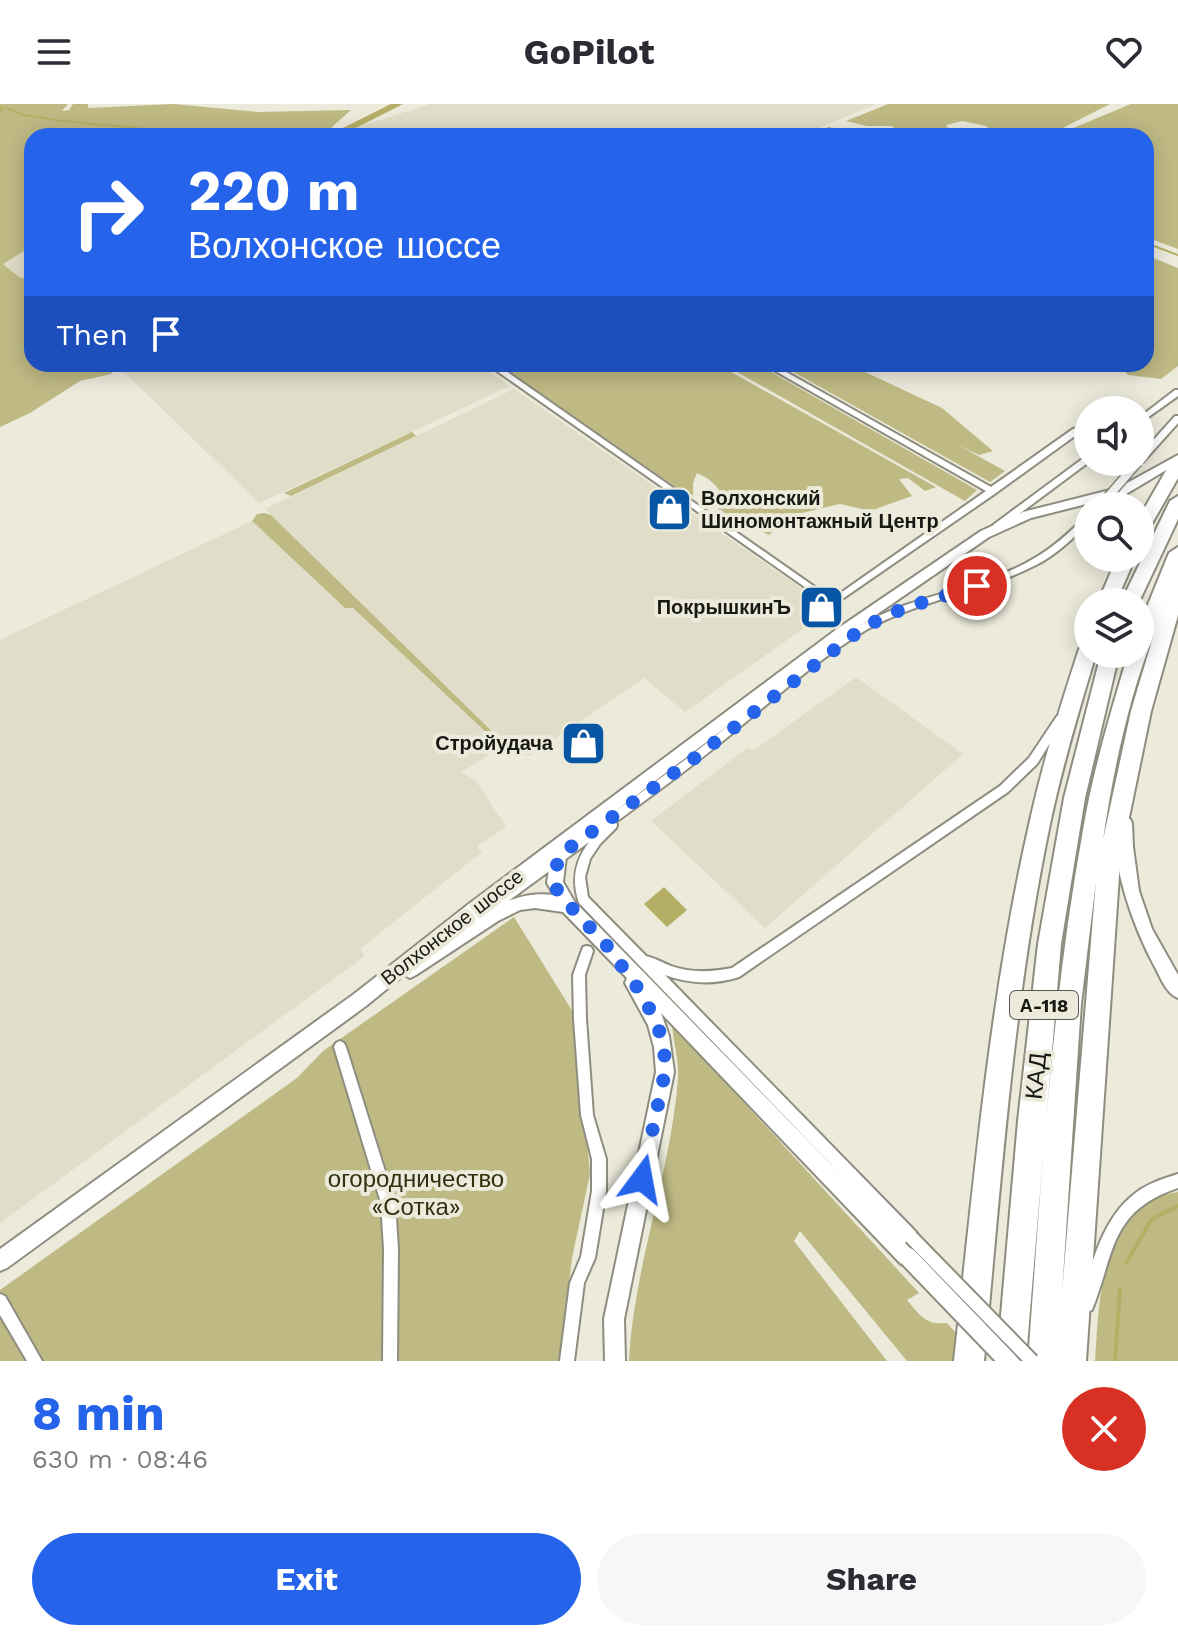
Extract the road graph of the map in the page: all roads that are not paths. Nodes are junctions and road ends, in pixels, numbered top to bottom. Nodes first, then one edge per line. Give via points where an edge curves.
1 (502, 372) edge
2 (781, 372) edge
3 (1178, 392) edge
4 (1154, 410) edge
5 (1178, 418) edge
6 (1074, 432) edge
7 (1154, 444) edge
8 (1178, 458) edge
9 (1178, 464) edge
10 (1074, 469) edge
11 (1126, 476) edge
12 (993, 491) junction
13 (1112, 492) edge
14 (1178, 501) edge
15 (1154, 506) edge
16 (985, 534) junction
17 (1074, 535) edge
18 (1178, 553) edge
19 (1178, 584) edge
20 (1137, 588) edge
21 (1154, 612) edge
22 (1082, 668) edge
23 (1107, 668) edge
24 (1133, 668) edge
25 (1071, 699) junction
26 (1127, 770) junction
27 (650, 791) junction
28 (559, 850) junction
29 (568, 906) junction
30 (608, 947) junction
31 (587, 951) dead end
32 (633, 953) junction
33 (419, 963) junction
34 (1178, 990) edge
35 (360, 1000) junction
36 (340, 1047) dead end
37 (1178, 1181) edge
38 (910, 1247) junction
39 (0, 1261) edge
40 (0, 1301) edge
41 (1062, 1358) edge
42 (35, 1361) edge
43 (390, 1361) edge
44 (567, 1361) edge
45 (615, 1361) edge
46 (969, 1361) edge
47 (1009, 1361) edge
48 (1032, 1361) edge

1 - 12 street via 832,603
2 - 12 street
3 - 4 street
5 - 7 street
6 - 12 street
8 - 16 main road via 1122,491 1027,515
9 - 15 highway
10 - 16 street, Волхонское шоссе
11 - 13 street, bridge
14 - 20 highway
16 - 28 main road, Волхонское шоссе via 842,632
17 - 27 street, Волхонское шоссе via 1020,572 922,602 864,627
18 - 21 highway
19 - 26 highway
22 - 25 highway
23 - 47 highway, КАД / А-118 via 1070,815 1058,890
24 - 41 highway, КАД / А-118 via 1116,721 1082,912 1061,1103
25 - 32 street via 1043,748 1004,789 735,973 687,977 661,970
25 - 46 highway via 1020,926
26 - 34 main road via 1128,882 1140,924
26 - 41 highway via 1109,861
27 - 28 street, Волхонское шоссе
27 - 32 street via 591,846 579,871 583,899
28 - 29 main road via 555,883
28 - 33 street, Волхонское шоссе
28 - 35 main road, Волхонское шоссе
29 - 30 main road
29 - 33 main road via 536,899 507,906
30 - 38 main road
30 - 45 main road via 657,1020 665,1072 614,1319
31 - 44 street via 579,975 580,1019 599,1191 588,1258 577,1283
32 - 38 street
33 - 35 main road, Волхонское шоссе
35 - 39 main road, Волхонское шоссе
36 - 43 street via 388,1203
37 - 41 street via 1144,1193 1118,1218
38 - 47 main road, bridge
38 - 48 street, bridge
40 - 42 street

